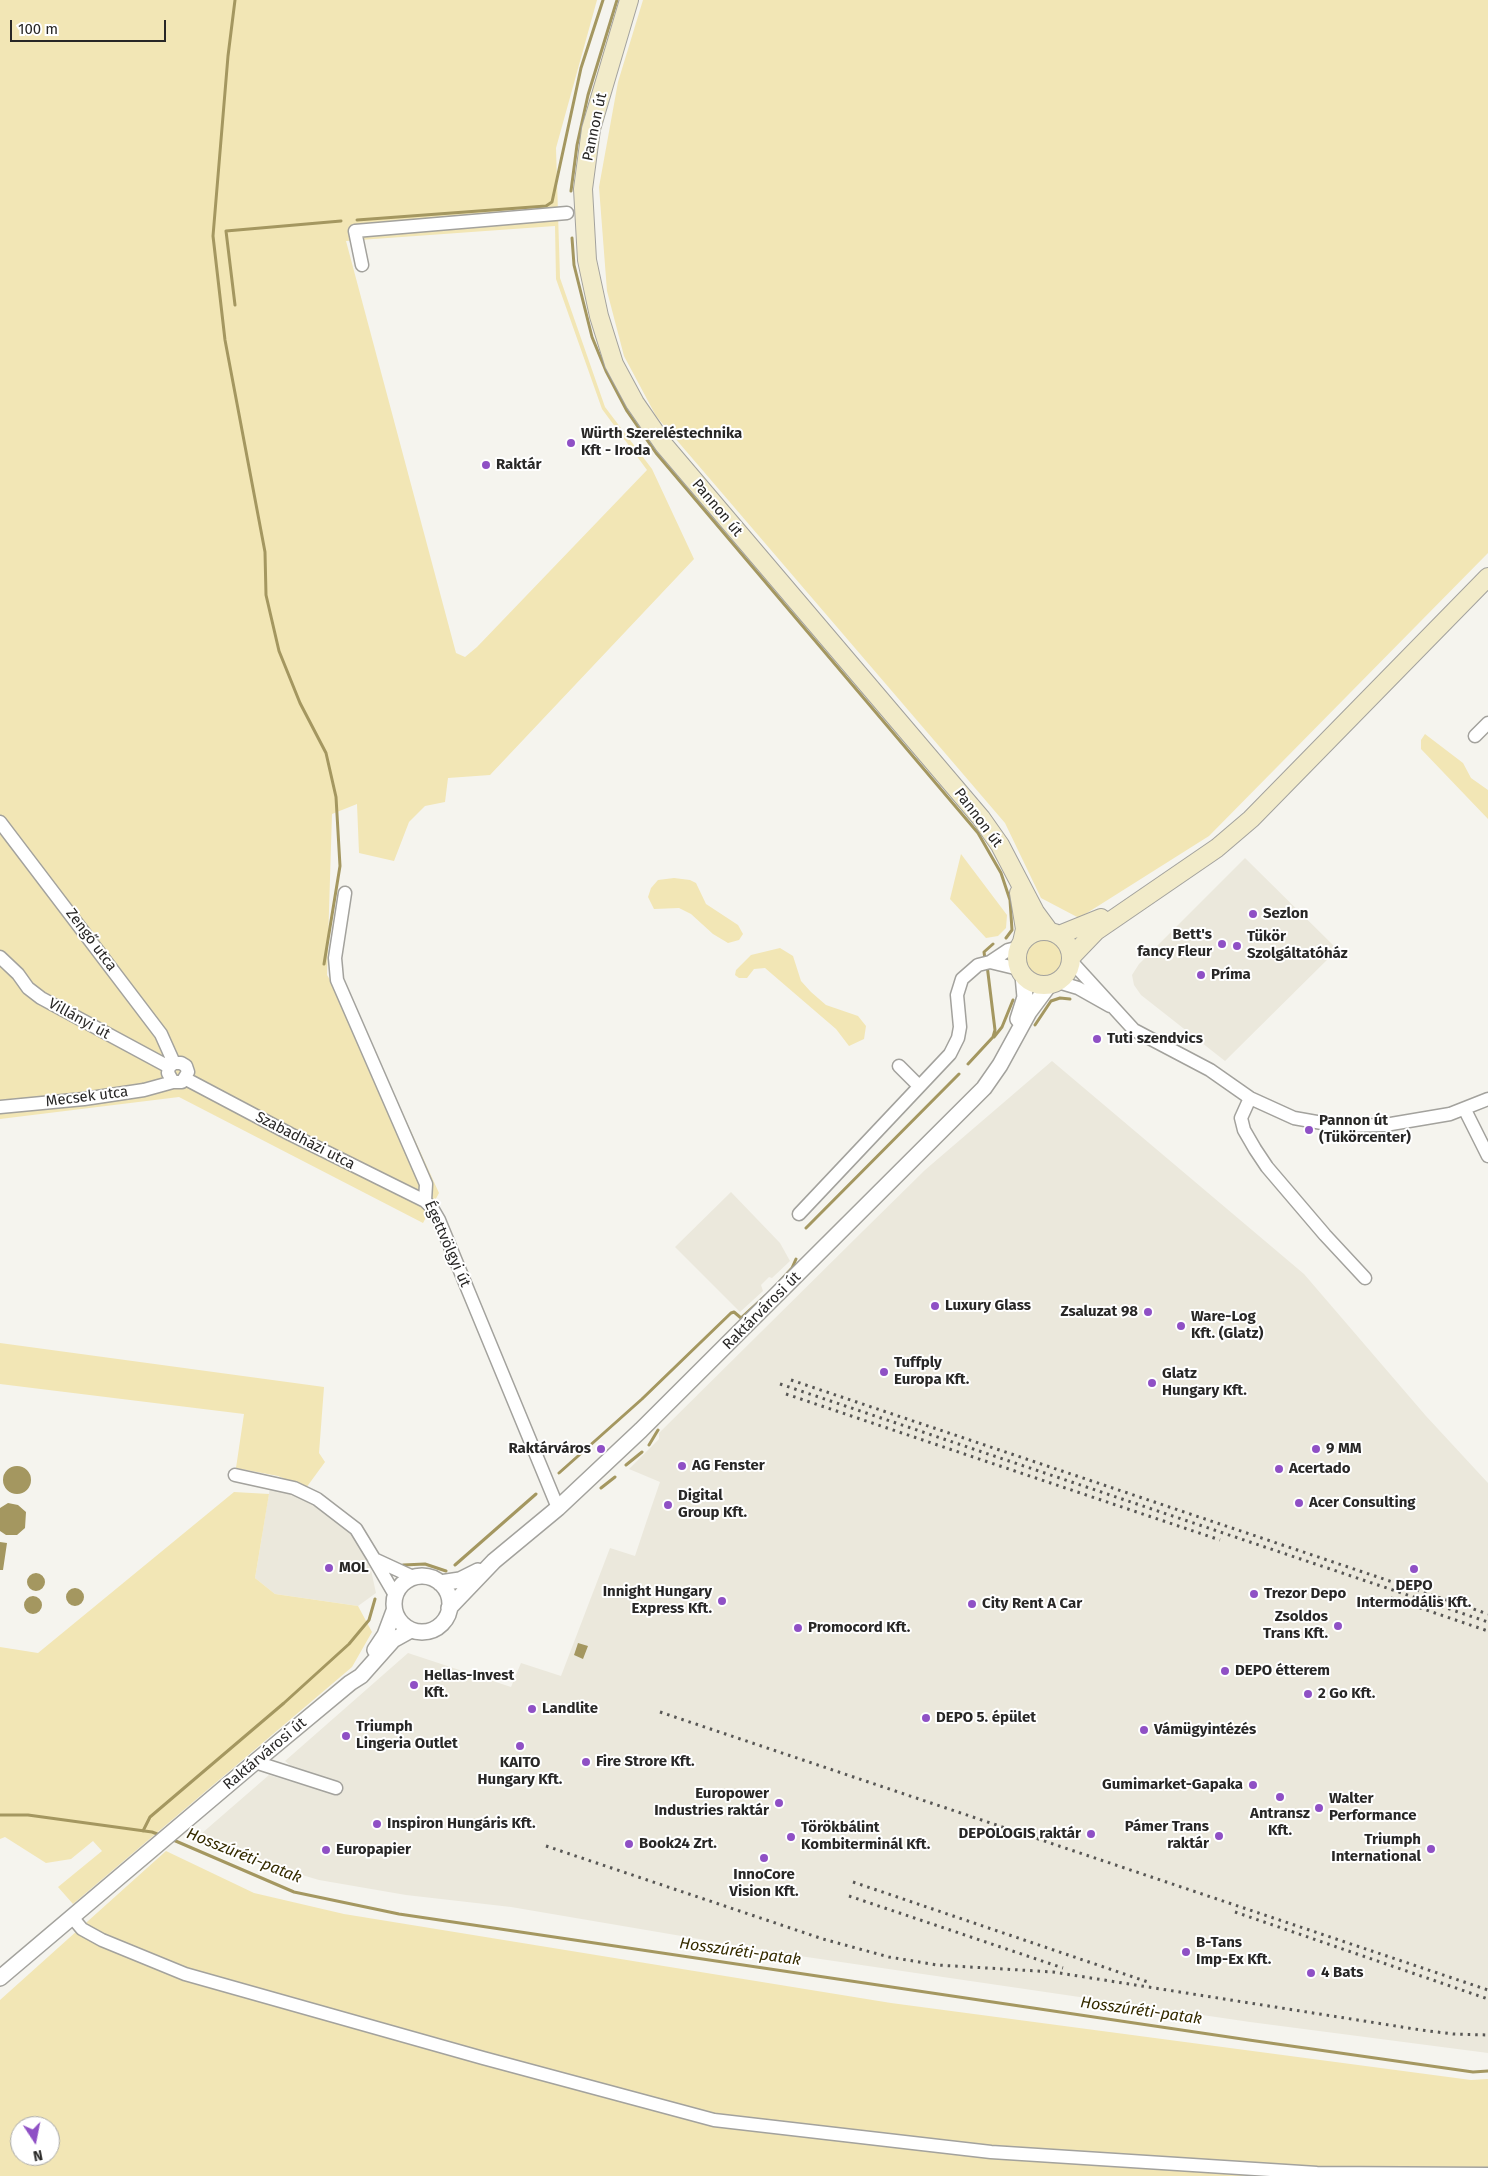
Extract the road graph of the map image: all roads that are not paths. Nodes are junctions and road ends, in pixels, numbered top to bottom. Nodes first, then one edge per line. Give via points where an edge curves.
1 (629, 0) edge
2 (567, 213) dead end
3 (362, 265) dead end
4 (1488, 578) edge
5 (1488, 723) edge
6 (1474, 736) dead end
7 (0, 822) edge
8 (1010, 864) junction
9 (1160, 885) junction
10 (345, 893) dead end
11 (1054, 933) junction
12 (1021, 945) junction
13 (0, 957) edge
14 (1072, 958) junction
15 (990, 962) junction
16 (1021, 972) junction
17 (1054, 983) junction
18 (1112, 1008) junction
19 (1011, 1045) junction
20 (172, 1065) junction
21 (899, 1066) dead end
22 (186, 1079) junction
23 (173, 1082) junction
24 (919, 1086) junction
25 (1250, 1098) junction
26 (1488, 1099) edge
27 (0, 1107) edge
28 (1465, 1110) junction
29 (1488, 1156) edge
30 (425, 1201) junction
31 (799, 1214) dead end
32 (1365, 1278) dead end
33 (234, 1475) dead end
34 (558, 1508) junction
35 (373, 1557) dead end
36 (494, 1561) junction
37 (413, 1578) junction
38 (440, 1583) junction
39 (395, 1595) junction
40 (449, 1608) junction
41 (394, 1611) junction
42 (411, 1630) junction
43 (350, 1683) junction
44 (255, 1762) junction
45 (336, 1788) dead end
46 (72, 1917) junction
47 (0, 1978) edge
48 (1488, 2174) edge

1 - 8 main road, Pannon út via 591,129 583,189 587,260 614,364 635,404 664,445 981,818
2 - 3 street via 355,231
4 - 9 main road via 1251,819 1217,848
5 - 6 street
7 - 20 street, Zengő utca via 161,1034
8 - 11 main road, Pannon út via 1035,912
8 - 12 main road, Pannon út via 1023,909 1025,929
9 - 11 main road via 1090,924
9 - 14 main road, Raktárvárosi út via 1089,937
10 - 30 street, Égettvölgyi út via 335,958 337,980 426,1184
11 - 12 main road via 1034,933
11 - 14 main road via 1068,944
12 - 15 street
12 - 16 main road, Raktárvárosi út via 1017,958
13 - 20 street, Villányi út via 28,988 48,1003
14 - 17 main road, Raktárvárosi út via 1067,973
14 - 18 street
15 - 16 street
15 - 24 street via 978,966 962,980 957,995 960,1016 958,1038 950,1054
16 - 17 main road via 1037,984
16 - 19 street, Raktárvárosi út via 1025,998
17 - 18 street via 1078,988
17 - 19 street, Raktárvárosi út via 1029,1012
18 - 25 street via 1134,1030 1210,1070
19 - 34 street, Raktárvárosi út via 984,1088 704,1369
20 - 22 street via 181,1063 186,1066
20 - 23 street via 168,1073
21 - 24 street
22 - 23 street
22 - 30 street, Szabadházi utca
23 - 27 street, Mecsek utca via 84,1099
24 - 31 street
25 - 28 street via 1305,1121 1349,1127 1402,1123
25 - 32 street via 1241,1118 1255,1148 1325,1235
26 - 28 street
28 - 29 street
30 - 34 street, Égettvölgyi út via 439,1220
33 - 35 street via 294,1488 317,1499 356,1529
34 - 36 street, Raktárvárosi út
36 - 38 street, Raktárvárosi út via 466,1578
36 - 40 street, Raktárvárosi út
37 - 38 street, Raktárvárosi út via 424,1576
37 - 39 street via 404,1582
37 - 39 street via 374,1559
38 - 40 street via 449,1597
39 - 41 street, Raktárvárosi út
40 - 42 street, Raktárvárosi út via 446,1618 434,1629 424,1632
41 - 42 street via 399,1621
41 - 43 street, Raktárvárosi út via 384,1635
42 - 43 street, Raktárvárosi út via 393,1640 361,1676
43 - 44 street, Raktárvárosi út
44 - 45 street
44 - 46 street, Raktárvárosi út
46 - 47 street, Raktárvárosi út
46 - 48 street via 82,1929 102,1940 185,1974 723,2122 991,2152 1317,2173

